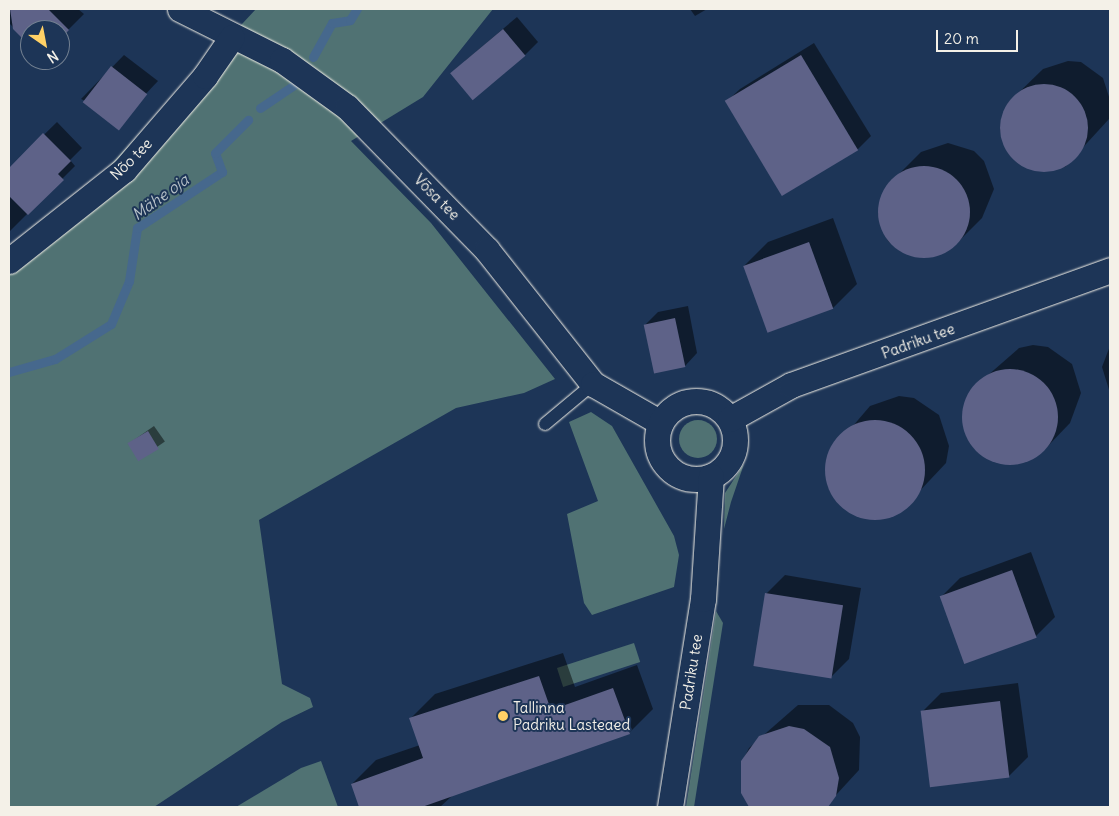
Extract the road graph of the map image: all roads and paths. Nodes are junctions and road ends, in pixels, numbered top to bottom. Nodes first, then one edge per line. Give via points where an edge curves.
1 (180, 9) edge
2 (232, 37) junction
3 (9, 261) edge
4 (1110, 270) edge
5 (593, 384) junction
6 (730, 419) junction
7 (661, 423) junction
8 (544, 424) dead end
9 (711, 476) junction
10 (670, 807) edge

1 - 2 street, Võsa tee
2 - 3 street, Nõo tee via 205,76 124,170
2 - 5 street, Võsa tee via 282,60 347,108 487,250
4 - 6 street, Padriku tee via 792,385
5 - 7 street, Võsa tee
5 - 8 lane
6 - 7 street via 716,406 696,400 675,407
6 - 9 street via 736,446 723,469
7 - 9 street via 658,446 668,467 688,478
9 - 10 street, Padriku tee via 703,599

